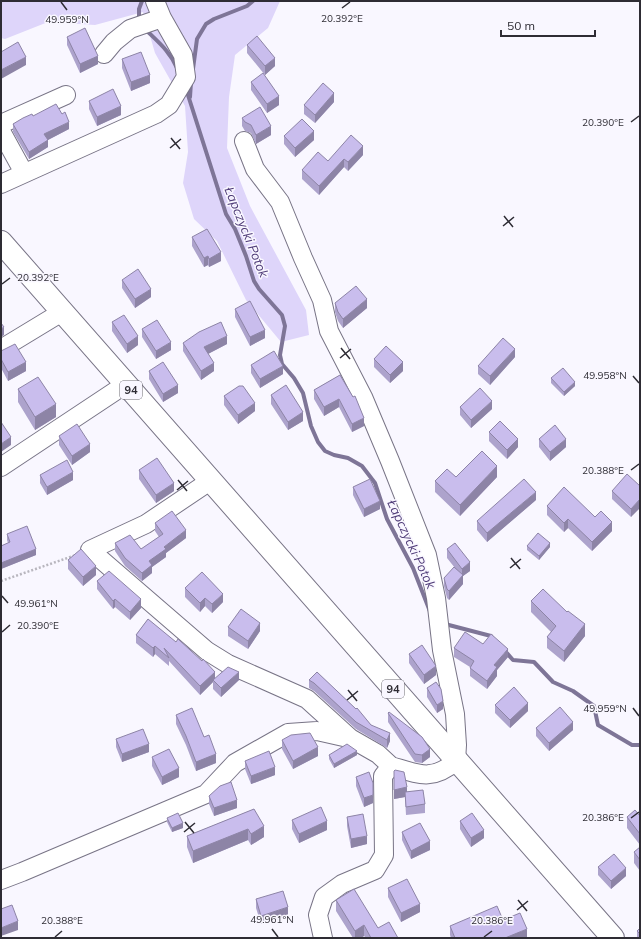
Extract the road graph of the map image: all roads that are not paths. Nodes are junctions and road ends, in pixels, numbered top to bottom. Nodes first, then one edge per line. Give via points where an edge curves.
1 (155, 1) edge
2 (162, 18) junction
3 (104, 54) dead end
4 (66, 95) dead end
5 (1, 124) edge
6 (1, 131) edge
7 (244, 141) dead end
8 (24, 173) junction
9 (1, 184) edge
10 (1, 242) edge
11 (62, 312) junction
12 (1, 349) edge
13 (126, 384) junction
14 (1, 467) edge
15 (210, 481) junction
16 (350, 738) junction
17 (456, 760) junction
18 (390, 766) junction
19 (1, 880) edge
20 (323, 938) edge
21 (613, 938) edge

1 - 2 street
2 - 3 street via 130,29
2 - 8 street via 183,55 186,77 169,105 156,114
4 - 5 street
6 - 8 street
7 - 17 street via 255,169 280,202 322,300 330,331 363,397 427,555 454,714
8 - 9 street
10 - 11 main road, 94
11 - 12 street
11 - 13 main road, 94
13 - 14 street
13 - 15 main road, 94
15 - 16 street via 146,524 90,550 207,650 228,664 307,699
15 - 17 main road, 94
16 - 18 street via 378,754
16 - 19 street via 317,731 288,733 235,763 206,794
17 - 18 street via 440,772 423,775
17 - 21 main road, 94
18 - 20 street via 383,776 384,855 375,870 342,884 324,897 318,914

